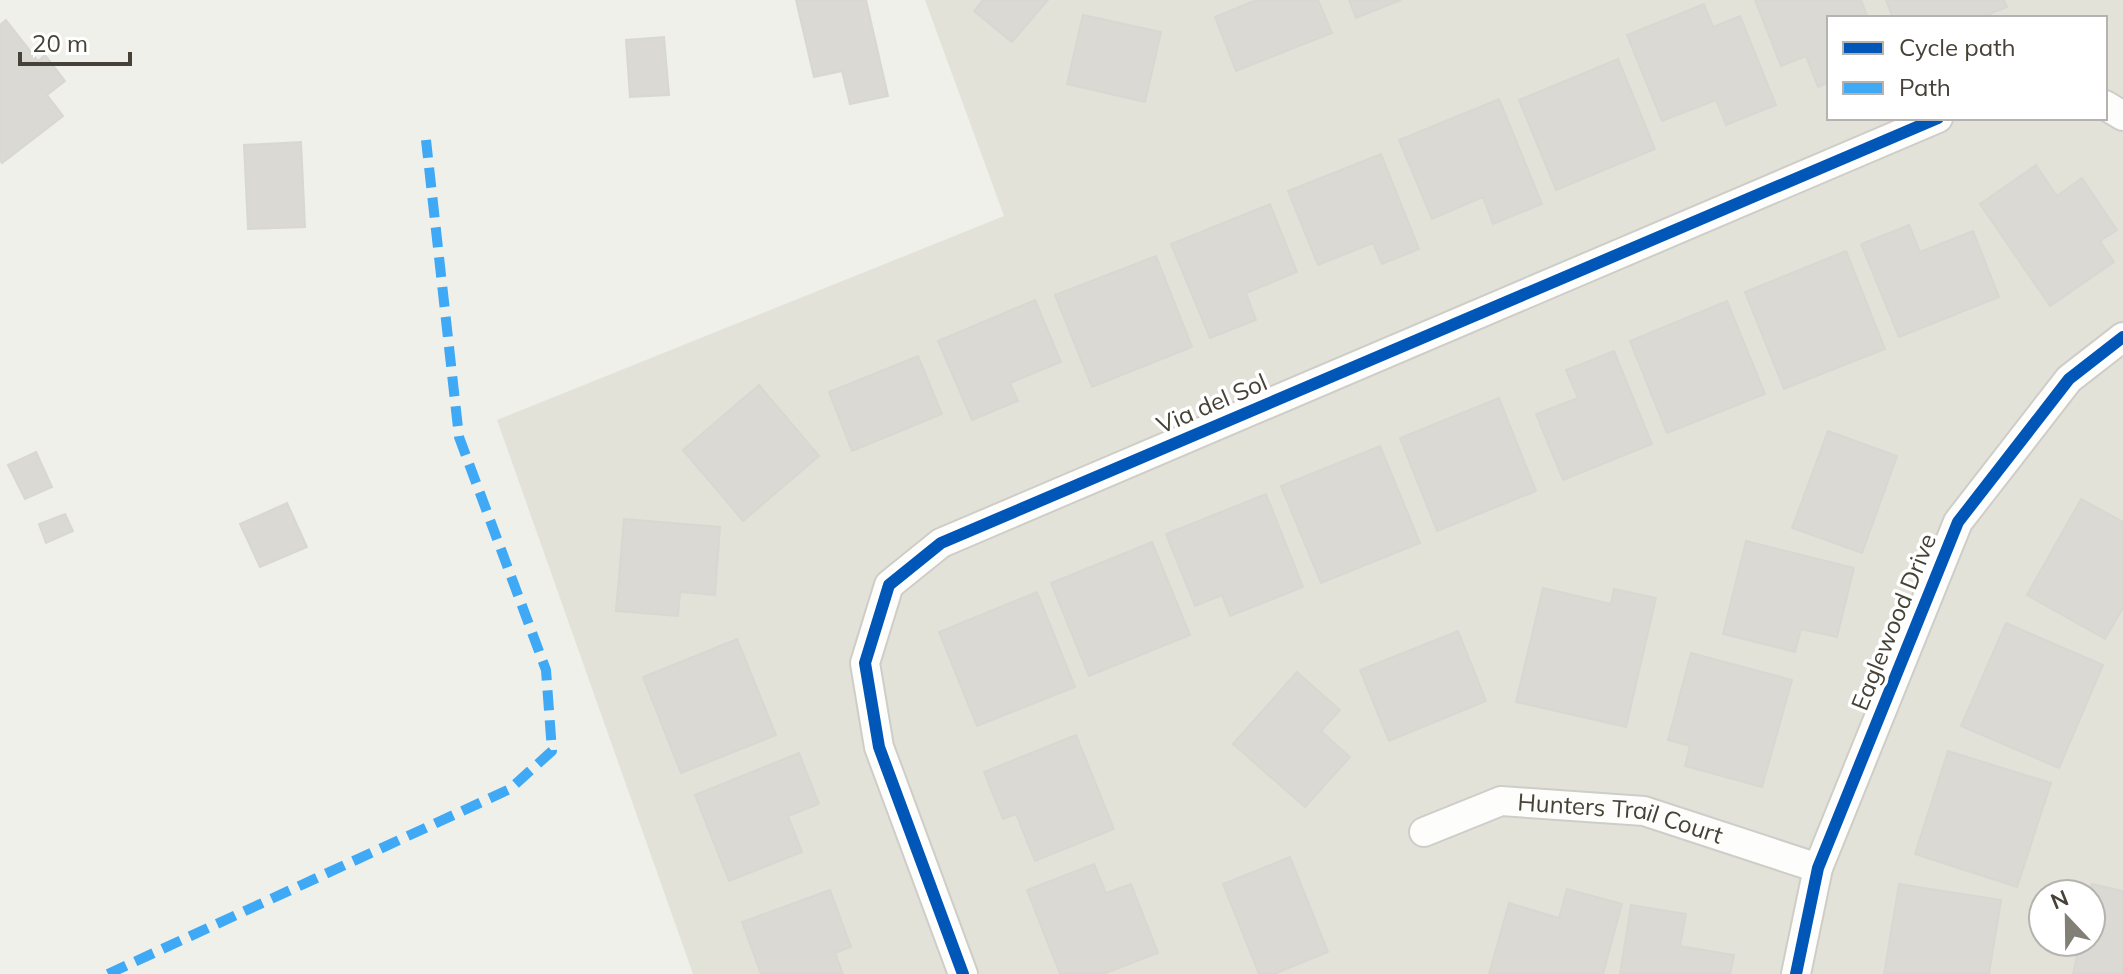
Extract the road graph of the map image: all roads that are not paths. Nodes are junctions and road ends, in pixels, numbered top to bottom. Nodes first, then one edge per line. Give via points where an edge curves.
1 (1933, 120) edge
2 (2123, 337) edge
3 (1424, 832) dead end
4 (1818, 868) junction
5 (963, 974) edge
6 (1796, 974) edge

1 - 5 street, Via del Sol via 941,543 889,585 865,663 879,747
2 - 4 street, Eaglewood Drive via 2069,379 1958,522
3 - 4 street, Hunters Trail Court via 1501,801 1644,811
4 - 6 street, Eaglewood Drive

